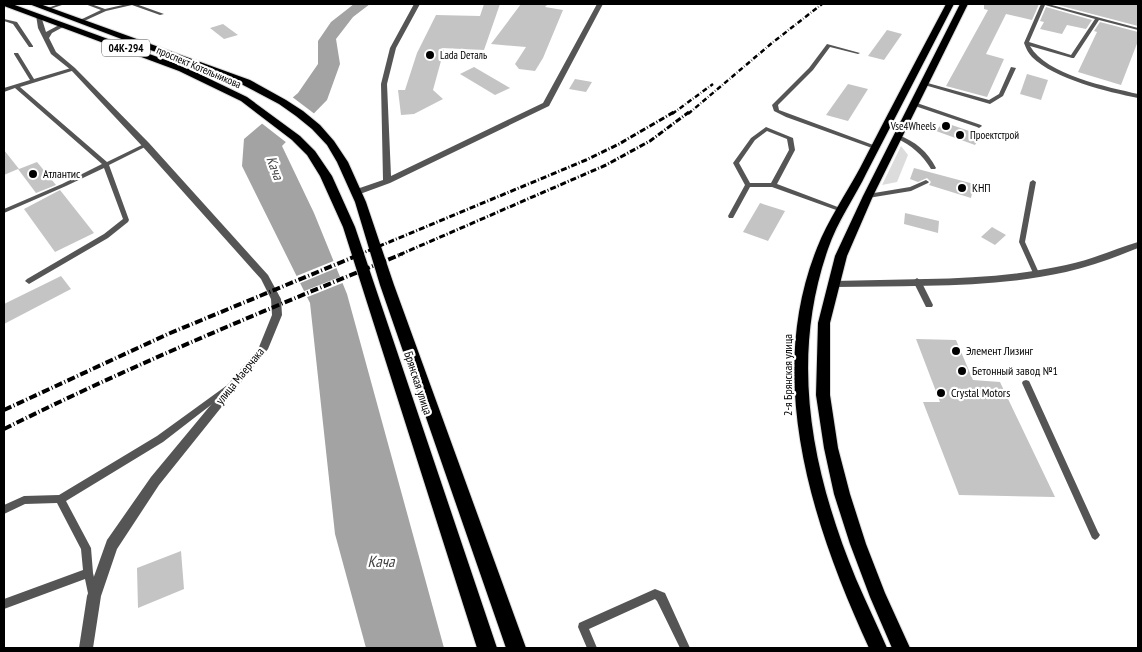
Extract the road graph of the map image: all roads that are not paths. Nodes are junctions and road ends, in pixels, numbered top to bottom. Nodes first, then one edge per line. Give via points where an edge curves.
1 (5, 4) edge
2 (33, 4) edge
3 (63, 4) edge
4 (87, 4) edge
5 (417, 4) edge
6 (600, 4) edge
7 (950, 4) edge
8 (964, 4) edge
9 (1043, 4) edge
10 (47, 9) junction
11 (105, 10) junction
12 (162, 14) dead end
13 (38, 16) junction
14 (1098, 18) junction
15 (4, 20) edge
16 (82, 21) junction
17 (63, 25) junction
18 (1138, 29) edge
19 (46, 38) junction
20 (1026, 43) junction
21 (31, 46) dead end
22 (858, 53) dead end
23 (16, 54) dead end
24 (1013, 68) dead end
25 (73, 69) junction
26 (33, 81) junction
27 (924, 84) junction
28 (16, 86) junction
29 (4, 90) edge
30 (1138, 96) edge
31 (280, 99) joint
32 (914, 104) junction
33 (259, 109) joint
34 (978, 126) dead end
35 (898, 137) junction
36 (146, 145) junction
37 (874, 147) junction
38 (106, 164) junction
39 (933, 168) dead end
40 (387, 181) junction
41 (926, 182) dead end
42 (1033, 182) dead end
43 (748, 185) junction
44 (773, 185) junction
45 (357, 192) junction
46 (868, 196) junction
47 (842, 210) junction
48 (4, 211) edge
49 (731, 216) dead end
50 (1138, 245) edge
51 (1036, 274) junction
52 (917, 280) junction
53 (29, 281) dead end
54 (834, 284) junction
55 (930, 305) dead end
56 (236, 382) junction
57 (1026, 383) dead end
58 (60, 499) junction
59 (4, 510) edge
60 (1096, 535) dead end
61 (88, 573) junction
62 (94, 596) junction
63 (4, 604) edge
64 (86, 648) edge
65 (487, 648) edge
66 (516, 648) edge
67 (592, 648) edge
68 (686, 648) edge
69 (878, 648) edge
70 (901, 648) edge

1 - 13 highway, проспект Котельникова / 04К-294
2 - 10 highway, проспект Котельникова / 04К-294
3 - 10 lane
4 - 11 lane
5 - 40 street via 393,48 384,84
6 - 40 street via 546,104
7 - 37 main road, 2-я Брянская улица
8 - 27 main road
9 - 14 lane
9 - 20 lane
10 - 16 highway, проспект Котельникова / 04К-294
11 - 12 lane via 132,4
11 - 16 lane
13 - 17 highway, проспект Котельникова / 04К-294
13 - 19 street, улица Маерчака
14 - 18 lane
14 - 20 lane via 1072,57
15 - 21 lane via 15,23
16 - 31 highway, проспект Котельникова / 04К-294 via 230,75
17 - 19 street
17 - 33 highway, проспект Котельникова / 04К-294 via 182,69
19 - 25 street, улица Маерчака via 53,53
20 - 30 lane via 1034,56 1059,72
22 - 37 lane via 829,46 775,105 778,111 788,116
23 - 26 lane
24 - 27 lane via 1000,95 990,102
25 - 26 lane
25 - 36 street, улица Маерчака
26 - 28 lane
27 - 32 main road
28 - 29 lane
28 - 38 lane
31 - 45 highway, Брянская улица via 317,128 345,166
32 - 34 lane
32 - 35 main road
33 - 65 highway, Брянская улица via 311,153 326,176 350,227
35 - 39 lane via 913,144 929,159
35 - 46 main road
36 - 38 lane
36 - 56 street, улица Маерчака via 266,277 276,299 277,315 263,349
37 - 47 main road, 2-я Брянская улица
38 - 48 lane
38 - 53 lane via 126,220 106,236
40 - 45 street
41 - 46 lane via 911,189
42 - 51 lane via 1022,242
43 - 44 lane
43 - 44 lane via 736,163 749,143 766,129 790,138 792,150
43 - 49 lane
44 - 47 lane
45 - 66 highway, Брянская улица
46 - 54 main road via 840,256
47 - 69 main road, 2-я Брянская улица via 823,247 812,283 801,344 803,425 830,527
50 - 51 street via 1120,254
51 - 52 street via 987,279
52 - 54 street
52 - 55 lane
54 - 70 main road via 824,323 823,395 831,448 858,544
56 - 58 lane via 160,439
56 - 62 street, улица Маерчака via 135,509 112,545
57 - 60 lane
58 - 59 lane via 24,500
58 - 61 lane via 86,548
61 - 62 lane
61 - 63 lane
62 - 64 street, улица Маерчака
67 - 68 lane via 583,627 654,594 661,597

